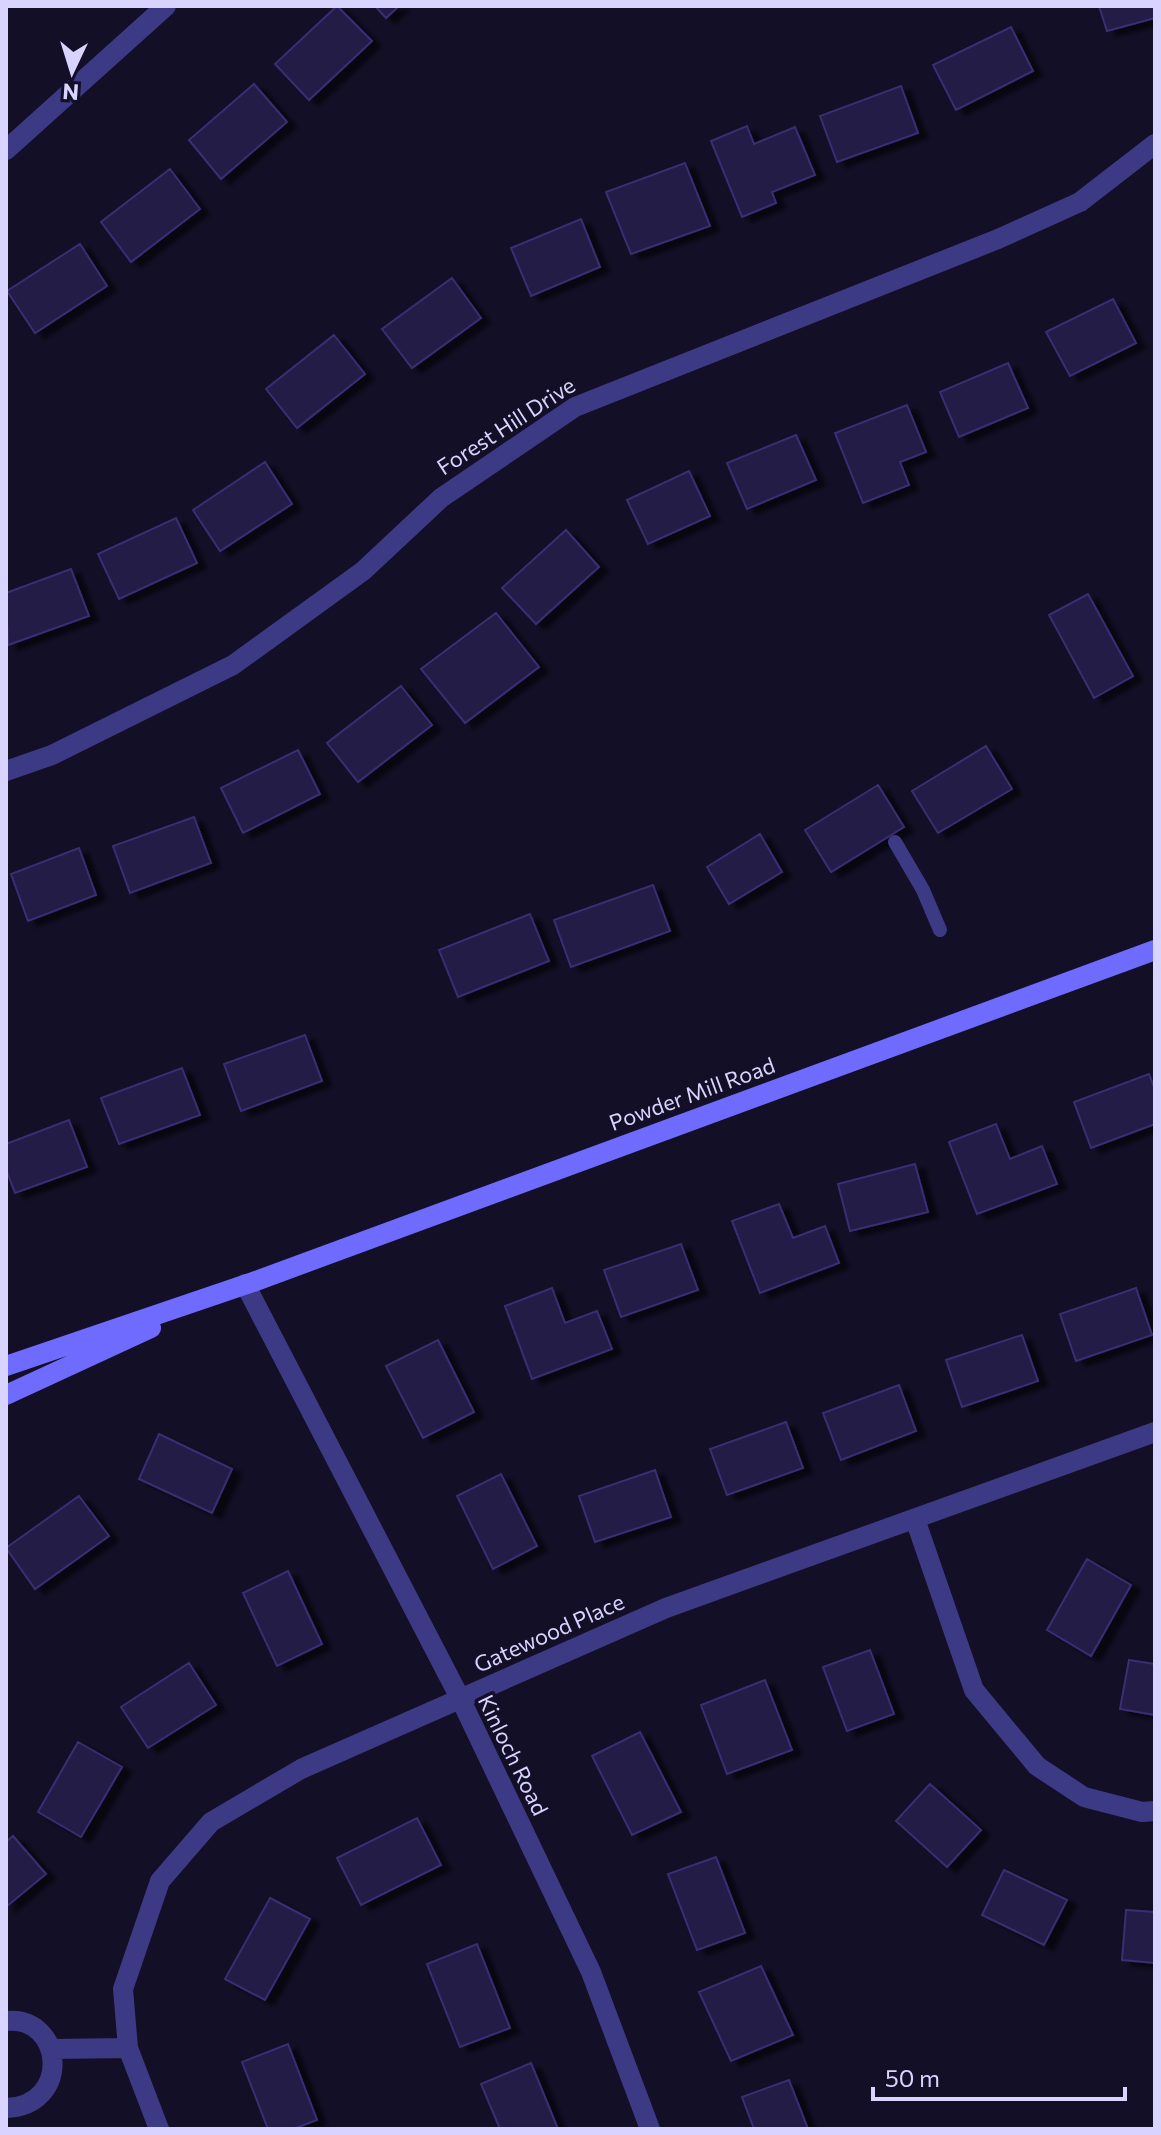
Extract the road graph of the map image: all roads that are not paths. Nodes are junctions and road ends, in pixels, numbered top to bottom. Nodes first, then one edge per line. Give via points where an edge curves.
1 (166, 6) edge
2 (1155, 144) edge
3 (6, 150) edge
4 (6, 771) edge
5 (895, 842) dead end
6 (940, 930) dead end
7 (1155, 950) edge
8 (245, 1284) junction
9 (6, 1366) edge
10 (6, 1395) edge
11 (1155, 1432) edge
12 (915, 1519) junction
13 (460, 1698) junction
14 (1155, 1811) edge
15 (6, 2021) edge
16 (128, 2048) junction
17 (51, 2049) junction
18 (6, 2108) edge
19 (159, 2129) edge
20 (650, 2129) edge

1 - 3 street
2 - 4 street, Forest Hill Drive via 1080,202 575,407 441,498 363,571 233,665 52,755
5 - 6 lane
7 - 8 main road, Powder Mill Road
8 - 9 main road, Powder Mill Road
8 - 10 main road, Powder Mill Road
8 - 13 street, Kinloch Road
11 - 12 street, Gatewood Place
12 - 13 street, Gatewood Place via 666,1608
12 - 14 street via 974,1690 1037,1766 1084,1797
13 - 16 street, Gatewood Place via 301,1769 211,1822 182,1852 160,1881 123,1989
13 - 20 street, Kinloch Road via 591,1972
15 - 17 street via 29,2024
16 - 17 street
16 - 19 street, Gatewood Place
17 - 18 street via 54,2066 46,2088 27,2104

